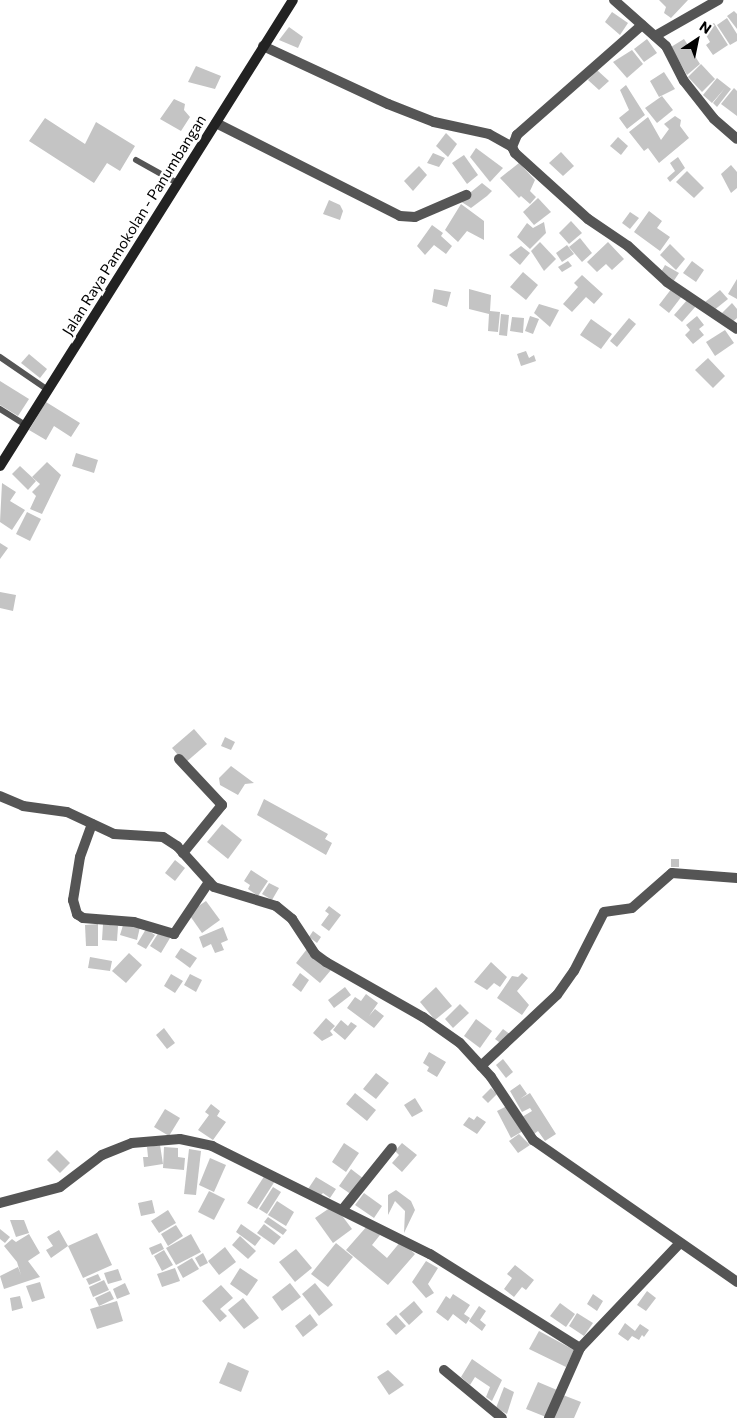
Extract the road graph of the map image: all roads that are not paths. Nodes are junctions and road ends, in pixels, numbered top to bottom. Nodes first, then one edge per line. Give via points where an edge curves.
1 (293, 0) edge
2 (614, 0) edge
3 (718, 0) edge
4 (642, 25) junction
5 (655, 36) junction
6 (263, 46) junction
7 (216, 123) junction
8 (737, 139) edge
9 (512, 147) junction
10 (136, 160) dead end
11 (179, 184) junction
12 (466, 195) dead end
13 (737, 328) edge
14 (0, 357) edge
15 (48, 390) junction
16 (0, 409) edge
17 (26, 425) junction
18 (0, 466) edge
19 (178, 759) dead end
20 (0, 796) edge
21 (92, 824) junction
22 (183, 853) junction
23 (737, 878) edge
24 (209, 882) junction
25 (482, 1066) junction
26 (392, 1148) dead end
27 (0, 1203) edge
28 (343, 1209) junction
29 (680, 1243) junction
30 (737, 1282) edge
31 (580, 1348) junction
32 (444, 1370) dead end
33 (502, 1418) edge
34 (549, 1418) edge

1 - 6 main road, Jalan Raya Pamokolan - Panumbangan
2 - 4 street
3 - 5 street
4 - 5 street
4 - 9 street via 517,135
5 - 8 street via 666,46 684,81 714,119
6 - 7 main road, Jalan Raya Pamokolan - Panumbangan
6 - 9 street via 388,104 434,122 489,134
7 - 11 main road, Jalan Raya Pamokolan - Panumbangan
7 - 12 street via 400,216 415,217
9 - 13 street via 588,219 628,246 667,282
10 - 11 lane
11 - 15 main road, Jalan Raya Pamokolan - Panumbangan
14 - 15 lane
15 - 17 main road, Jalan Raya Pamokolan - Panumbangan
16 - 17 lane
17 - 18 main road, Jalan Raya Pamokolan - Panumbangan
19 - 22 street via 222,805
20 - 21 street via 23,806 67,812
21 - 22 street via 114,834 163,837
21 - 24 street via 80,857 73,900 77,914 83,918 134,922 174,934
22 - 24 street
23 - 25 street via 672,873 632,908 604,912 557,995
24 - 25 street via 239,896 276,906 292,918 315,954 423,1017 460,1043
25 - 29 street via 533,1140
26 - 28 street
27 - 28 street via 60,1187 115,1148 158,1138 212,1146
28 - 31 street via 430,1254
29 - 30 street
29 - 31 street
31 - 34 street
32 - 33 street

